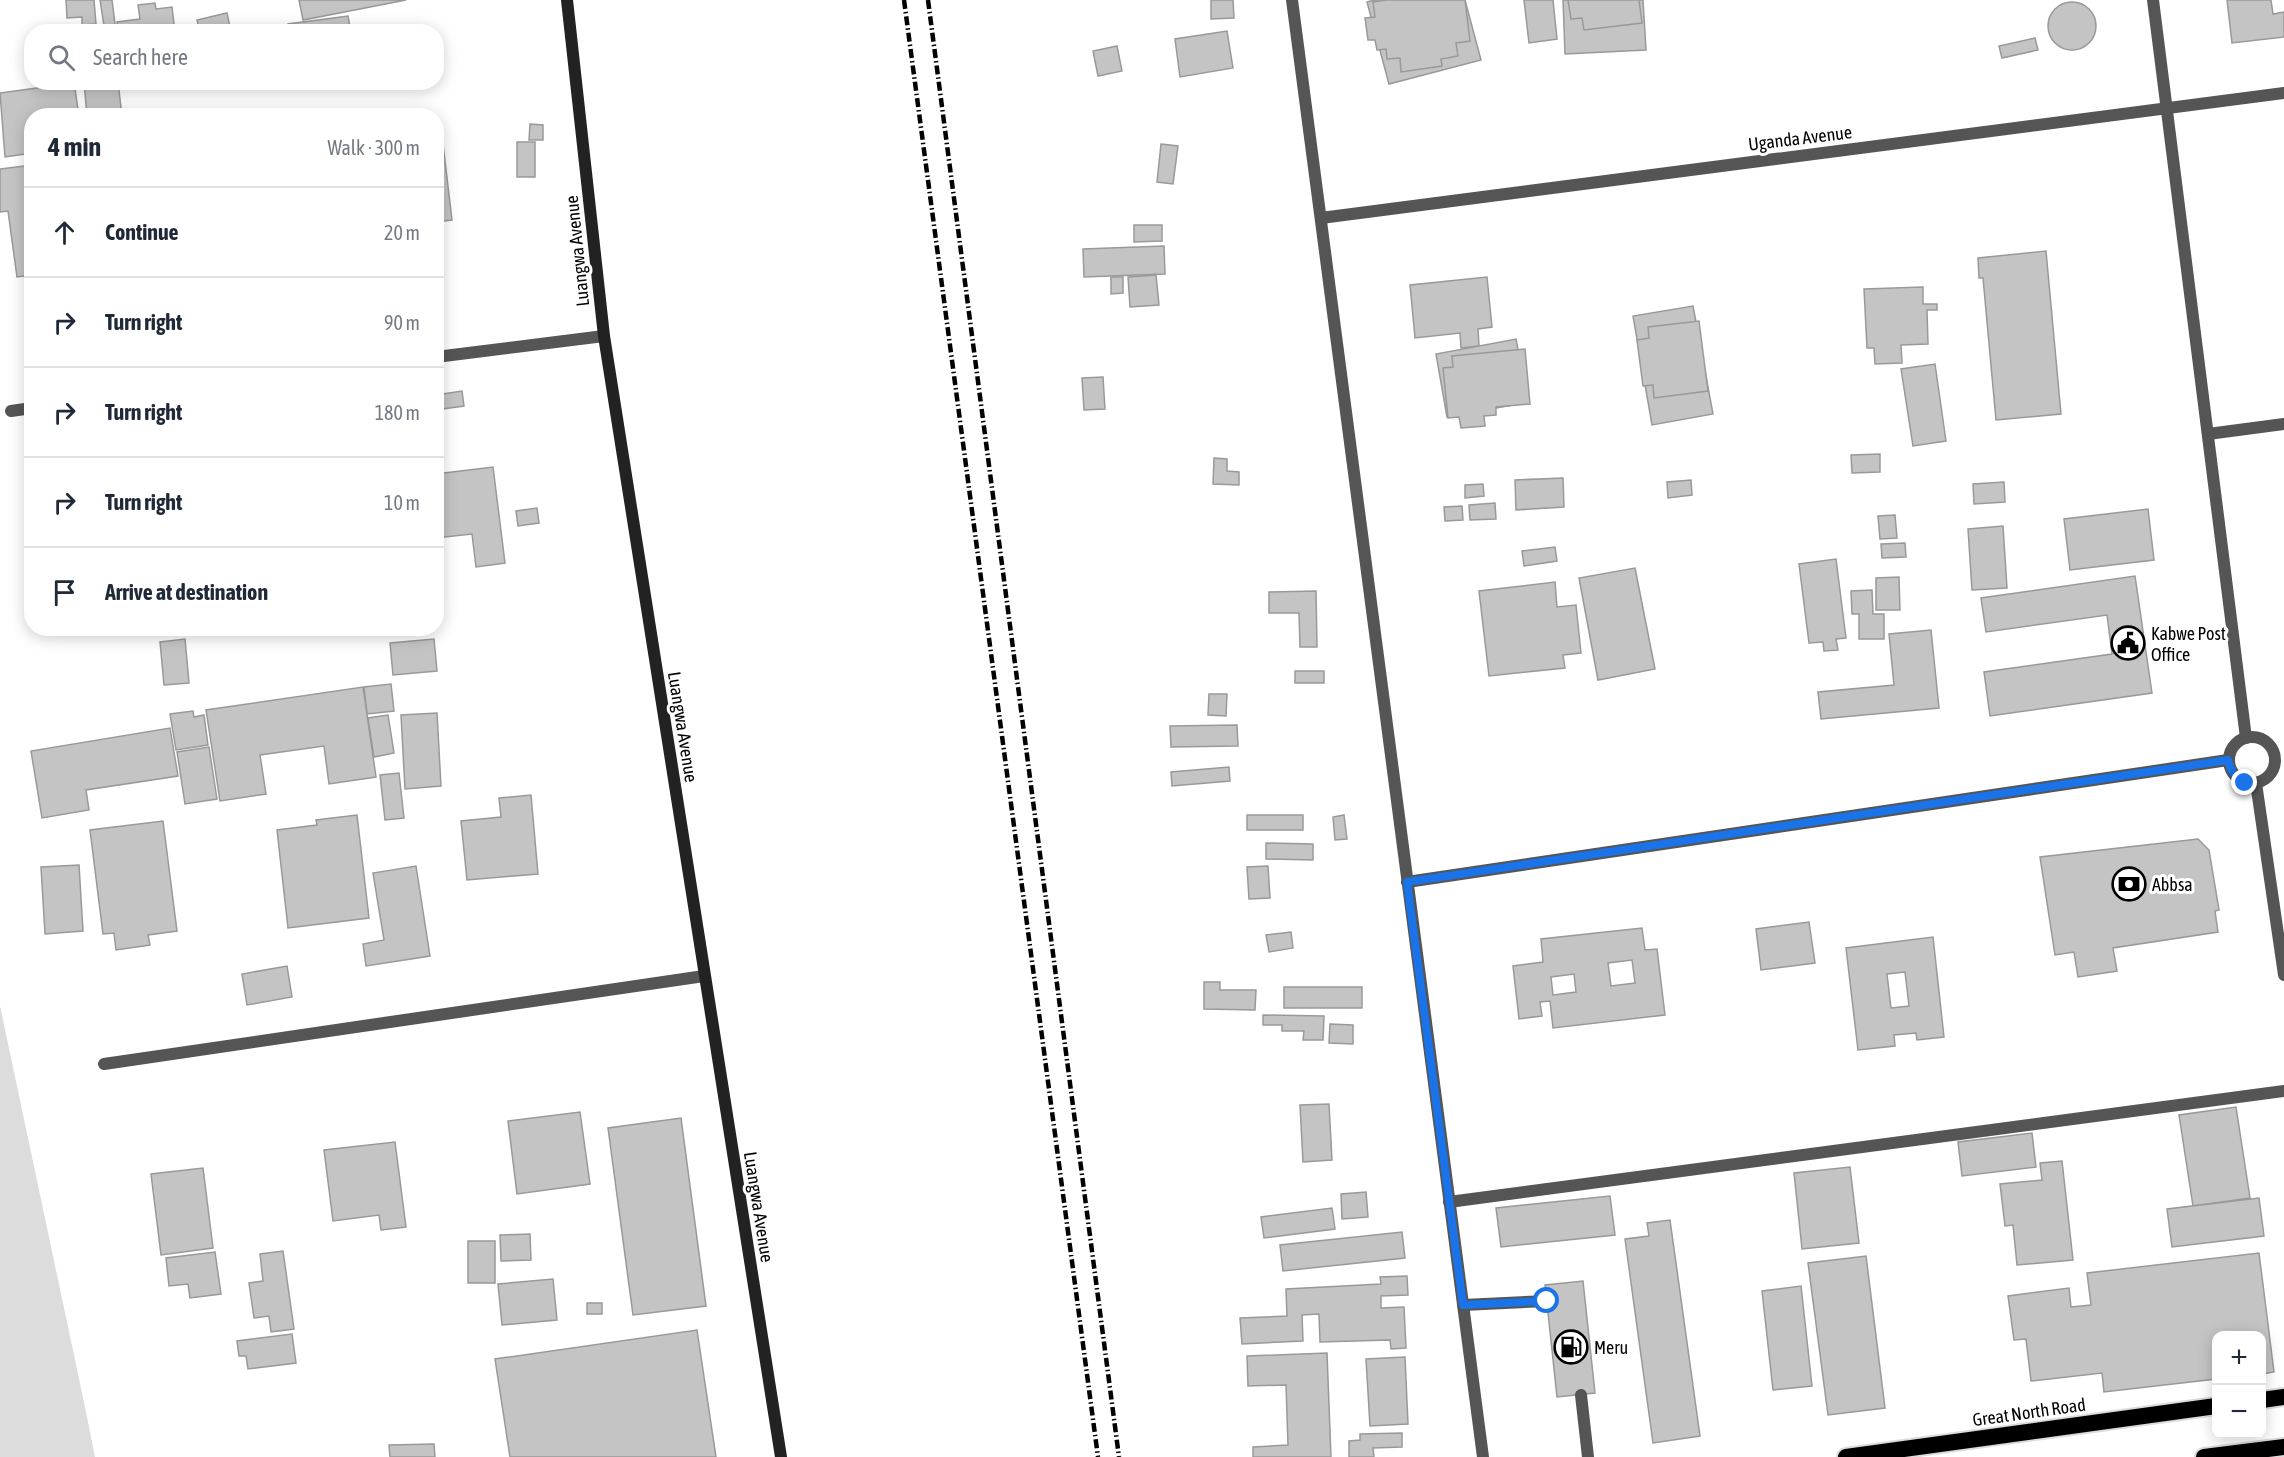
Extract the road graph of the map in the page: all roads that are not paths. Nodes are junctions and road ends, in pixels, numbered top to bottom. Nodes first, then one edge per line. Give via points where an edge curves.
1 (567, 0) edge
2 (1292, 0) edge
3 (2153, 0) edge
4 (2284, 93) edge
5 (2167, 108) junction
6 (1321, 218) junction
7 (604, 336) junction
8 (444, 356) edge
9 (24, 409) edge
10 (12, 411) dead end
11 (2284, 424) edge
12 (2208, 434) junction
13 (2246, 738) junction
14 (2228, 760) junction
15 (2280, 761) edge
16 (2256, 783) junction
17 (1407, 882) junction
18 (2284, 975) edge
19 (704, 976) junction
20 (104, 1064) dead end
21 (2284, 1091) edge
22 (1449, 1202) junction
23 (1547, 1301) dead end
24 (1463, 1305) junction
25 (1581, 1395) dead end
26 (2284, 1397) edge
27 (2266, 1399) edge
28 (2212, 1407) edge
29 (2284, 1447) edge
30 (781, 1457) edge
31 (1483, 1457) edge
32 (1588, 1457) edge
33 (1846, 1457) edge
34 (2204, 1457) edge

1 - 7 main road, Luangwa Avenue
2 - 6 street
3 - 5 street
4 - 5 street, Uganda Avenue
5 - 6 street, Uganda Avenue
5 - 12 street
6 - 17 street
7 - 8 street
7 - 19 main road, Luangwa Avenue
9 - 10 street
11 - 12 street
12 - 13 street
13 - 14 street via 2237,742
13 - 15 street via 2266,742
14 - 16 street via 2236,778
14 - 17 street
15 - 16 street via 2266,779
16 - 18 street
17 - 22 street
19 - 20 street
19 - 30 main road, Luangwa Avenue
21 - 22 street
22 - 24 street
23 - 24 street
24 - 31 street
25 - 32 street
26 - 27 highway
28 - 33 highway, Great North Road
29 - 34 highway

